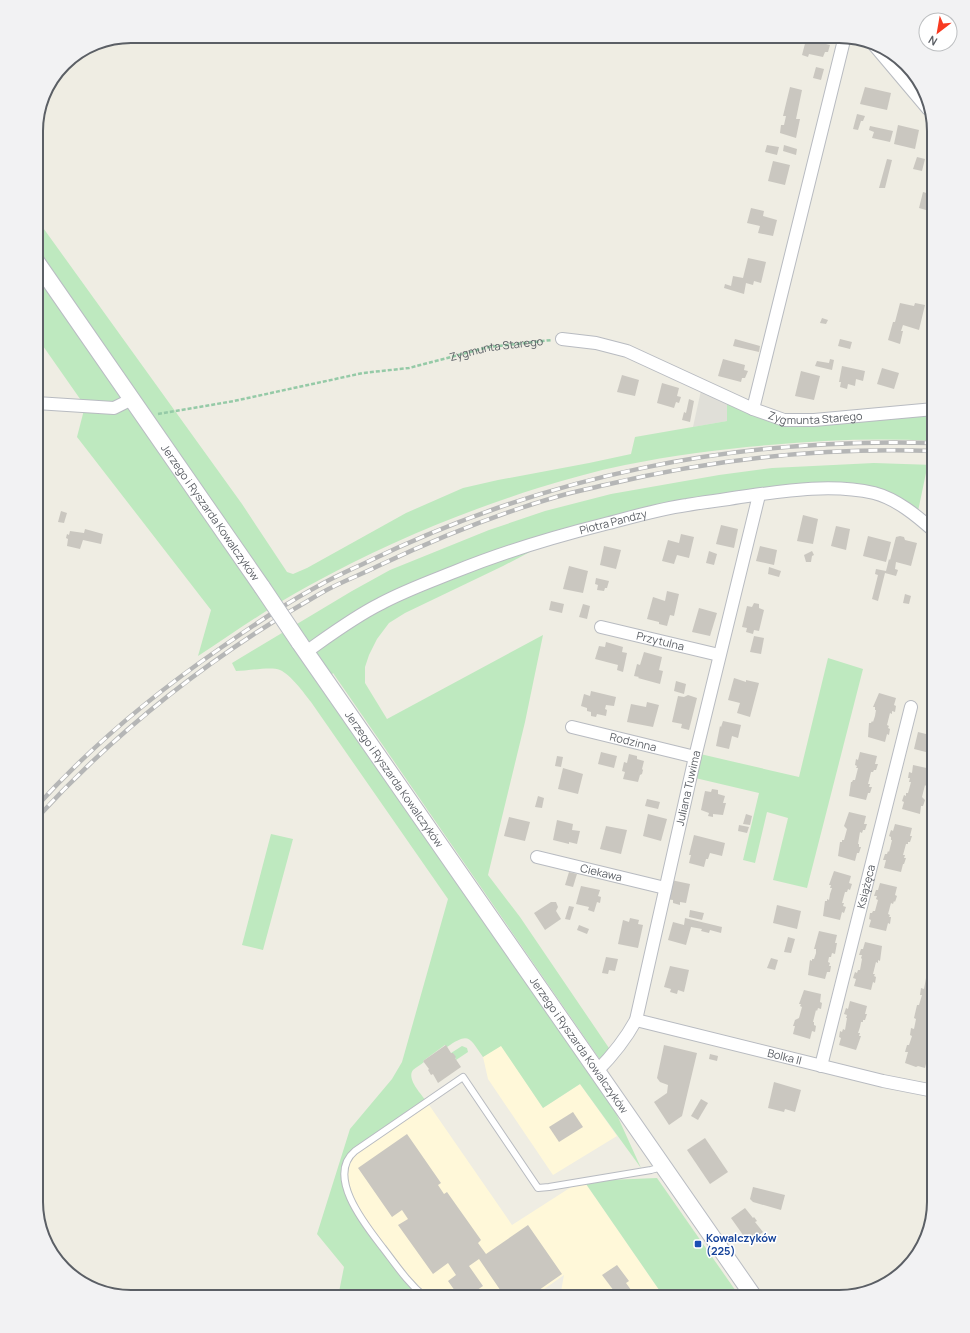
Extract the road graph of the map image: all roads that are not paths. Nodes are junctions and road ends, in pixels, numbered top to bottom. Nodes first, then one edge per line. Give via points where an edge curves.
1 (843, 43) edge
2 (882, 55) edge
3 (921, 101) edge
4 (43, 271) edge
5 (562, 339) road end
6 (132, 399) junction
7 (43, 403) edge
8 (753, 409) junction
9 (927, 410) edge
10 (759, 495) junction
11 (927, 525) edge
12 (601, 627) dead end
13 (303, 647) junction
14 (719, 655) junction
15 (911, 706) dead end
16 (572, 727) dead end
17 (695, 757) junction
18 (537, 857) dead end
19 (665, 888) junction
20 (636, 1020) junction
21 (821, 1066) junction
22 (597, 1071) junction
23 (927, 1090) edge
24 (663, 1166) junction
25 (418, 1290) edge
26 (749, 1290) edge

1 - 8 street
2 - 3 street
4 - 6 main road, Jerzego i Ryszarda Kowalczyków
5 - 8 street, Zygmunta Starego via 627,350
6 - 7 street via 114,408
6 - 13 main road, Jerzego i Ryszarda Kowalczyków, bridge
8 - 9 street, Zygmunta Starego via 772,417 798,421
10 - 11 street, Piotra Pandzy via 819,489 864,491 902,506
10 - 13 street, Piotra Pandzy via 686,505 517,548 380,604
10 - 14 street, Juliana Tuwima
12 - 14 street, Przytulna
13 - 22 main road, Jerzego i Ryszarda Kowalczyków
14 - 17 street, Juliana Tuwima
15 - 21 street, Książęca
16 - 17 street, Rodzinna
17 - 19 street, Juliana Tuwima
18 - 19 street, Ciekawa
19 - 20 street, Juliana Tuwima
20 - 21 street, Bolka II
20 - 22 street, Juliana Tuwima via 617,1050
21 - 23 street, Bolka II
22 - 24 main road, Jerzego i Ryszarda Kowalczyków
24 - 25 lane via 538,1188 463,1077 349,1155 346,1165 344,1175 353,1205 406,1279
24 - 26 main road, Jerzego i Ryszarda Kowalczyków

